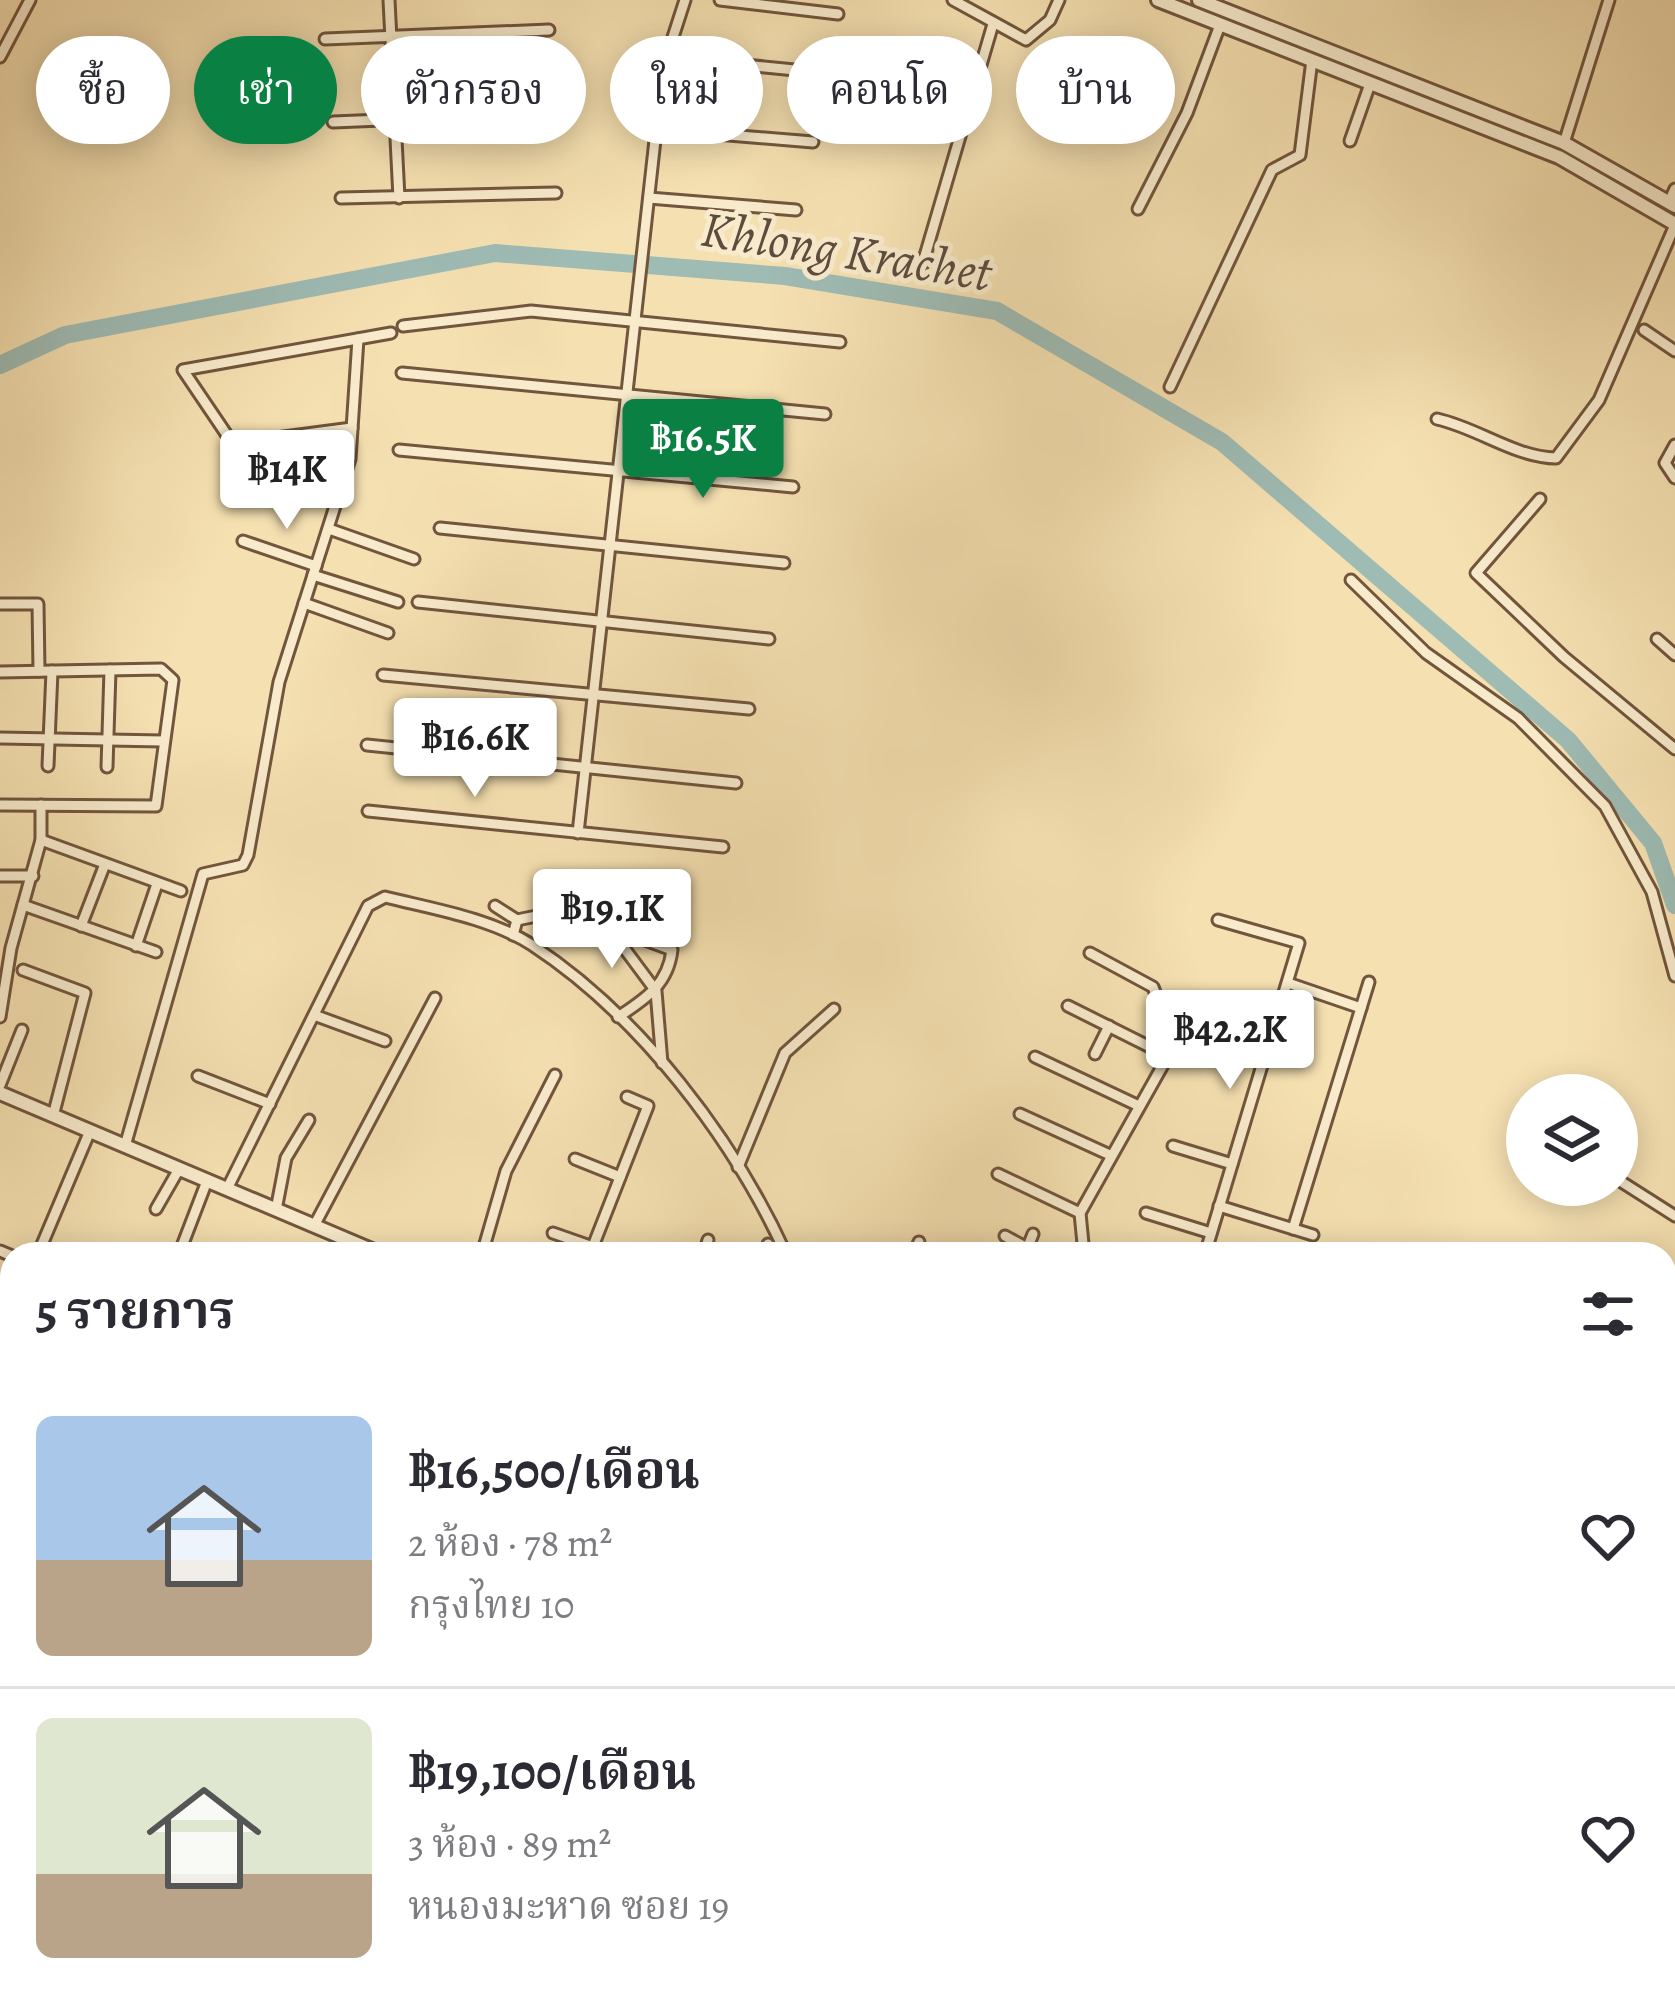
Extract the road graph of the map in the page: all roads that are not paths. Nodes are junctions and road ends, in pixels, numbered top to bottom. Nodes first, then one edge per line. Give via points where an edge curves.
1 (30, 0) edge
2 (389, 0) edge
3 (685, 0) edge
4 (720, 0) edge
5 (953, 0) edge
6 (1059, 0) edge
7 (1158, 0) edge
8 (1199, 0) edge
9 (1609, 0) edge
10 (1226, 5) edge
11 (838, 14) dead end
12 (0, 19) edge
13 (16, 22) junction
14 (993, 24) junction
15 (1220, 25) junction
16 (549, 30) dead end
17 (390, 34) junction
18 (672, 36) edge
19 (337, 37) edge
20 (0, 57) edge
21 (1312, 60) junction
22 (1370, 84) junction
23 (1468, 112) junction
24 (1350, 141) dead end
25 (1564, 143) junction
26 (397, 144) edge
27 (654, 144) edge
28 (556, 194) dead end
29 (340, 198) dead end
30 (399, 198) junction
31 (649, 198) junction
32 (1673, 199) edge
33 (1138, 209) dead end
34 (796, 210) dead end
35 (1675, 224) edge
36 (922, 266) dead end
37 (632, 321) junction
38 (403, 326) dead end
39 (1644, 330) dead end
40 (391, 332) dead end
41 (358, 339) junction
42 (840, 342) dead end
43 (1675, 351) edge
44 (401, 373) dead end
45 (1170, 387) dead end
46 (623, 397) junction
47 (825, 414) dead end
48 (1437, 419) dead end
49 (352, 428) junction
50 (1675, 445) edge
51 (399, 451) dead end
52 (267, 464) dead end
53 (615, 472) junction
54 (1675, 478) edge
55 (794, 487) dead end
56 (342, 490) junction
57 (1540, 499) dead end
58 (440, 528) dead end
59 (329, 529) junction
60 (243, 542) dead end
61 (608, 545) junction
62 (414, 559) dead end
63 (784, 563) dead end
64 (315, 570) junction
65 (1351, 580) dead end
66 (398, 602) dead end
67 (418, 602) dead end
68 (304, 603) junction
69 (0, 604) edge
70 (600, 622) junction
71 (388, 633) dead end
72 (769, 639) dead end
73 (1657, 639) dead end
74 (1675, 655) edge
75 (110, 670) junction
76 (39, 671) junction
77 (52, 671) junction
78 (0, 672) edge
79 (383, 675) dead end
80 (592, 694) junction
81 (749, 709) dead end
82 (0, 738) edge
83 (51, 739) junction
84 (110, 740) junction
85 (163, 741) junction
86 (367, 745) dead end
87 (1675, 749) edge
88 (48, 766) dead end
89 (584, 766) junction
90 (107, 767) dead end
91 (736, 783) dead end
92 (0, 805) edge
93 (41, 805) junction
94 (368, 811) dead end
95 (578, 832) junction
96 (41, 840) junction
97 (722, 847) dead end
98 (105, 864) junction
99 (0, 876) edge
100 (33, 876) junction
101 (157, 884) junction
102 (181, 891) dead end
103 (23, 905) junction
104 (496, 906) dead end
105 (650, 908) dead end
106 (517, 920) junction
107 (1218, 920) dead end
108 (81, 926) junction
109 (626, 933) junction
110 (513, 935) junction
111 (136, 946) junction
112 (156, 952) dead end
113 (1090, 953) dead end
114 (4, 963) edge
115 (23, 970) dead end
116 (1675, 976) edge
117 (1288, 982) junction
118 (1369, 982) dead end
119 (656, 991) junction
120 (435, 998) dead end
121 (1185, 998) dead end
122 (1068, 1006) dead end
123 (1361, 1008) junction
124 (834, 1009) dead end
125 (314, 1015) junction
126 (618, 1017) junction
127 (0, 1018) edge
128 (1276, 1022) junction
129 (1108, 1026) junction
130 (22, 1030) dead end
131 (385, 1041) dead end
132 (1095, 1054) dead end
133 (1168, 1056) junction
134 (1036, 1057) dead end
135 (662, 1065) junction
136 (555, 1075) dead end
137 (198, 1076) dead end
138 (0, 1089) edge
139 (626, 1097) dead end
140 (270, 1104) junction
141 (1139, 1106) junction
142 (1020, 1114) dead end
143 (53, 1116) junction
144 (309, 1120) dead end
145 (90, 1131) junction
146 (125, 1146) junction
147 (1173, 1146) dead end
148 (1110, 1155) junction
149 (575, 1159) dead end
150 (1232, 1164) junction
151 (739, 1168) junction
152 (179, 1169) junction
153 (998, 1174) dead end
154 (620, 1177) junction
155 (207, 1181) junction
156 (227, 1190) junction
157 (1638, 1192) edge
158 (1219, 1206) junction
159 (156, 1209) dead end
160 (275, 1210) junction
161 (1080, 1213) junction
162 (1146, 1213) dead end
163 (1675, 1216) edge
164 (314, 1226) junction
165 (1293, 1229) junction
166 (553, 1233) dead end
167 (1211, 1233) junction
168 (1033, 1234) dead end
169 (1313, 1234) dead end
170 (1005, 1236) dead end
171 (43, 1242) edge
172 (183, 1242) edge
173 (352, 1242) edge
174 (485, 1242) edge
175 (572, 1242) edge
176 (595, 1242) edge
177 (779, 1242) edge
178 (1013, 1242) edge
179 (1030, 1242) edge
180 (1083, 1242) edge
181 (1208, 1242) edge

1 - 13 street
2 - 17 street
3 - 18 street
4 - 11 street
5 - 14 street
6 - 14 street via 1026,40
7 - 15 street
8 - 10 street
9 - 25 street
10 - 23 street
12 - 13 street
13 - 20 street
14 - 36 street
15 - 21 street
15 - 33 street
16 - 17 street
17 - 19 street
21 - 22 street
21 - 45 street via 1300,155 1274,166
22 - 23 street
22 - 24 street
23 - 25 street
23 - 35 street via 1608,180
25 - 32 street
26 - 30 street
27 - 31 street
28 - 30 street
29 - 30 street
31 - 34 street
31 - 37 street
35 - 48 street via 1599,400 1556,458 1535,458
37 - 38 street via 531,311
37 - 42 street
37 - 46 street
39 - 43 street
40 - 41 street
41 - 49 street
41 - 49 street via 183,370 231,441
44 - 46 street
46 - 47 street
46 - 53 street
49 - 56 street
50 - 54 street via 1665,464
51 - 53 street
52 - 56 street
53 - 55 street
53 - 61 street
56 - 59 street
57 - 87 street via 1475,573
58 - 61 street
59 - 62 street
59 - 64 street
60 - 64 street
61 - 63 street
61 - 70 street
64 - 66 street
64 - 68 street
65 - 116 street via 1426,653 1518,718 1605,806 1652,892
67 - 70 street
68 - 71 street
68 - 146 street via 279,682 248,855 243,865 203,874
69 - 76 street via 38,604
70 - 72 street
70 - 80 street
73 - 74 street
75 - 77 street
75 - 84 street
75 - 85 street via 169,673
76 - 77 street
76 - 78 street
77 - 83 street
79 - 80 street
80 - 81 street
80 - 89 street
82 - 83 street
83 - 84 street
83 - 88 street
84 - 85 street
84 - 90 street
85 - 93 street via 155,806
86 - 89 street
89 - 91 street
89 - 95 street
92 - 93 street
93 - 96 street
94 - 95 street
95 - 97 street
96 - 98 street
96 - 100 street
98 - 101 street
98 - 108 street
99 - 100 street
100 - 103 street
101 - 102 street
101 - 111 street
103 - 108 street
103 - 114 street
104 - 106 street
105 - 109 street
106 - 109 street via 585,906
106 - 110 street
107 - 117 street via 1299,943
108 - 111 street
109 - 119 street via 624,948
109 - 119 street via 671,950
110 - 125 street via 385,897 368,906
110 - 126 street
111 - 112 street
113 - 133 street via 1153,987 1171,1034
114 - 127 street
115 - 143 street via 85,993
117 - 123 street
117 - 128 street
118 - 123 street
119 - 126 street
119 - 135 street
120 - 164 street
121 - 128 street
122 - 129 street
123 - 165 street
124 - 151 street via 785,1053
125 - 131 street
125 - 140 street
126 - 135 street
128 - 150 street
129 - 132 street
129 - 133 street
130 - 138 street
133 - 141 street
134 - 141 street
135 - 151 street
136 - 174 street via 506,1171
137 - 140 street
138 - 143 street
139 - 154 street via 648,1106
140 - 156 street
141 - 148 street
142 - 148 street
143 - 145 street
144 - 160 street via 286,1158
145 - 146 street
145 - 171 street
146 - 152 street
147 - 150 street
148 - 161 street
149 - 154 street
150 - 158 street
151 - 177 street
152 - 155 street
152 - 159 street
153 - 161 street
154 - 176 street
155 - 156 street
155 - 172 street
156 - 160 street
157 - 163 street
158 - 165 street
158 - 167 street
160 - 164 street
161 - 180 street
162 - 167 street
164 - 173 street
165 - 169 street
166 - 175 street
167 - 181 street
168 - 179 street
170 - 178 street

